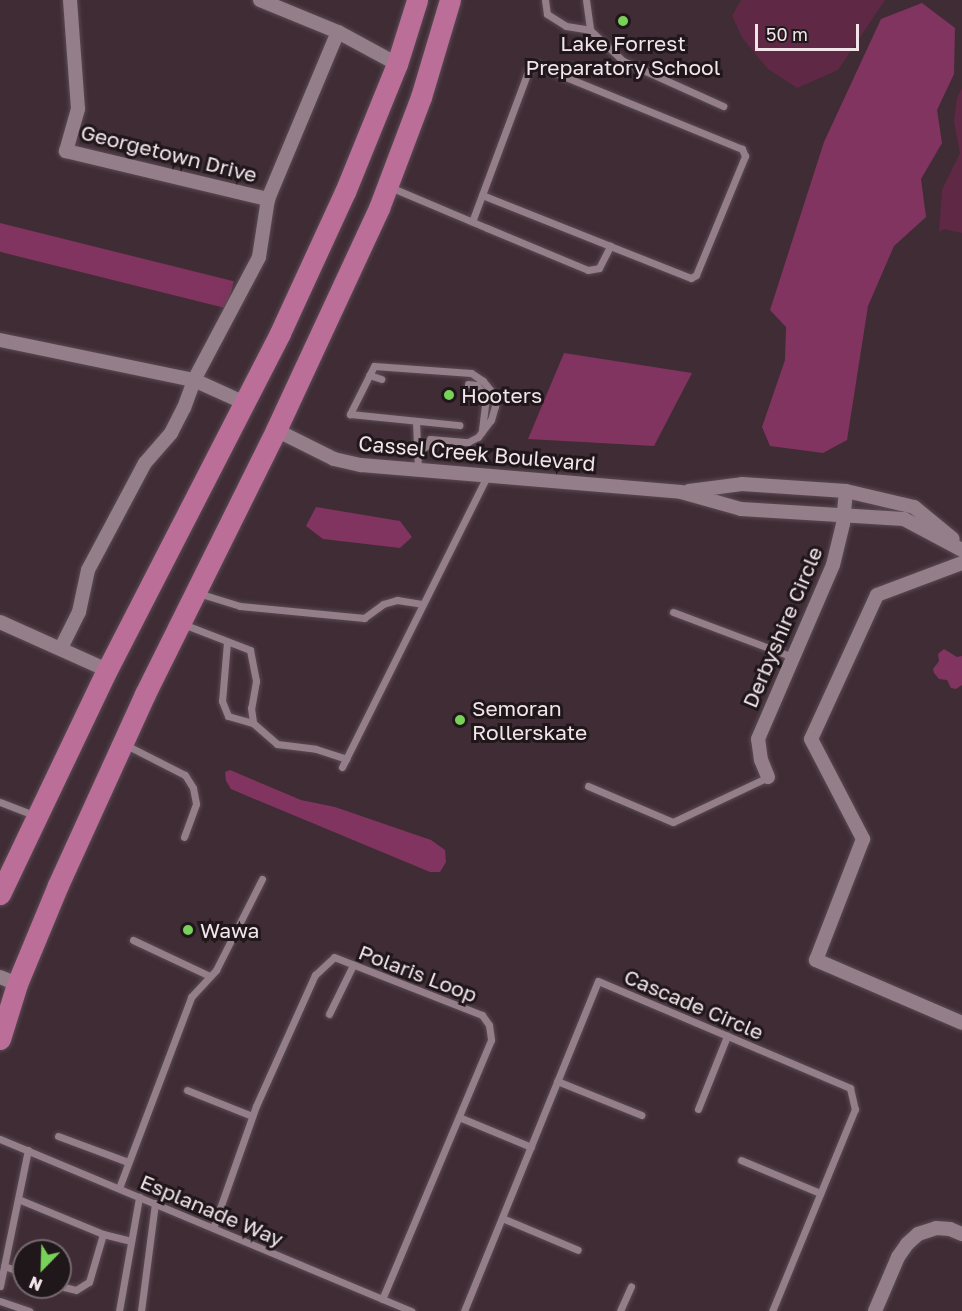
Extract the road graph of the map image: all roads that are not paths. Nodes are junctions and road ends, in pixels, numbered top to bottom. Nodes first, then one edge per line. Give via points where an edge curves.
1 (70, 0) edge
2 (260, 0) edge
3 (417, 0) edge
4 (450, 0) edge
5 (545, 0) edge
6 (586, 0) edge
7 (590, 30) junction
8 (338, 32) junction
9 (397, 64) junction
10 (723, 106) dead end
11 (387, 186) junction
12 (482, 195) junction
13 (268, 199) junction
14 (472, 222) junction
15 (610, 246) junction
16 (0, 340) edge
17 (369, 375) junction
18 (381, 379) dead end
19 (194, 380) junction
20 (468, 384) dead end
21 (245, 403) junction
22 (416, 421) junction
23 (459, 425) dead end
24 (276, 430) junction
25 (482, 432) junction
26 (420, 451) junction
27 (418, 470) junction
28 (487, 476) junction
29 (846, 491) junction
30 (681, 492) junction
31 (844, 514) junction
32 (962, 548) edge
33 (962, 563) edge
34 (196, 592) junction
35 (422, 604) junction
36 (673, 612) dead end
37 (0, 622) edge
38 (181, 622) junction
39 (227, 642) junction
40 (61, 648) junction
41 (793, 657) junction
42 (107, 670) junction
43 (253, 723) junction
44 (123, 744) junction
45 (346, 759) junction
46 (342, 767) dead end
47 (768, 777) joint
48 (588, 786) dead end
49 (0, 802) edge
50 (36, 816) junction
51 (184, 837) dead end
52 (262, 879) dead end
53 (0, 894) edge
54 (133, 940) dead end
55 (353, 965) junction
56 (210, 976) junction
57 (9, 980) edge
58 (329, 1014) dead end
59 (962, 1023) edge
60 (727, 1036) junction
61 (0, 1039) edge
62 (558, 1081) junction
63 (187, 1090) dead end
64 (698, 1109) dead end
65 (641, 1115) dead end
66 (252, 1116) junction
67 (459, 1117) junction
68 (58, 1136) dead end
69 (0, 1139) edge
70 (531, 1147) junction
71 (28, 1150) junction
72 (741, 1160) dead end
73 (128, 1162) junction
74 (119, 1188) junction
75 (820, 1193) junction
76 (139, 1197) junction
77 (18, 1199) junction
78 (155, 1203) junction
79 (502, 1218) junction
80 (213, 1228) junction
81 (103, 1234) junction
82 (962, 1234) edge
83 (131, 1240) junction
84 (578, 1250) dead end
85 (4, 1266) junction
86 (12, 1269) edge
87 (0, 1286) edge
88 (631, 1286) dead end
89 (72, 1289) edge
90 (382, 1299) junction
91 (1, 1301) edge
92 (1, 1311) edge
93 (29, 1311) edge
94 (119, 1311) edge
95 (141, 1311) edge
96 (411, 1311) edge
97 (464, 1311) edge
98 (620, 1311) edge
99 (772, 1311) edge
100 (875, 1311) edge

1 - 13 street, Georgetown Drive via 78,109 66,150
2 - 8 street
3 - 9 main road
4 - 11 main road via 421,97
5 - 7 lane via 547,14 566,26
6 - 7 lane
7 - 10 lane via 623,61
8 - 9 street
8 - 13 street, Georgetown Drive
9 - 21 main road via 345,192
11 - 14 lane
11 - 24 main road
12 - 14 lane
12 - 15 lane
12 - 15 lane via 534,64 742,149 745,156 696,275 691,278
13 - 19 street, Georgetown Drive via 259,257
14 - 15 lane via 588,270 599,268
16 - 19 street
17 - 18 lane
17 - 22 lane via 350,414
17 - 25 lane via 374,366 471,373 493,393 491,420
19 - 21 street
19 - 40 street, Georgetown Drive via 171,433 145,463 88,570 79,612
20 - 25 lane via 477,385 486,397
21 - 42 main road
22 - 23 lane
22 - 26 lane via 415,445
24 - 27 street, Cassel Creek Boulevard via 334,459
24 - 34 main road
25 - 26 lane via 468,442 430,439
26 - 27 lane
27 - 28 street, Cassel Creek Boulevard
28 - 30 street, Cassel Creek Boulevard
28 - 35 lane
29 - 30 street, Cassel Creek Boulevard via 742,484
29 - 31 street, Derbyshire Circle
29 - 32 street, Cassel Creek Boulevard via 914,507
30 - 31 street, Cassel Creek Boulevard via 741,508
31 - 32 street, Cassel Creek Boulevard via 903,519
31 - 41 street, Derbyshire Circle via 833,565
33 - 59 street via 877,595 811,739 863,839 816,960
34 - 35 lane via 240,606 364,618 383,604 397,600
34 - 38 main road
35 - 45 lane
36 - 41 lane
37 - 40 street
38 - 39 lane
38 - 44 main road
39 - 43 lane via 250,650 256,681 251,708
39 - 43 lane via 222,701 228,716
40 - 42 street
41 - 47 street, Derbyshire Circle via 758,739
42 - 50 main road
43 - 45 lane via 277,744 316,749
44 - 51 lane via 185,775 196,804
44 - 57 main road
45 - 46 lane
47 - 48 lane via 673,822
49 - 50 lane
50 - 53 main road
52 - 56 lane
54 - 56 lane
55 - 58 lane
55 - 66 lane, Polaris Loop via 334,957 315,975
55 - 67 lane, Polaris Loop via 482,1015 489,1025 491,1040
56 - 73 lane via 191,997
57 - 61 main road
60 - 62 lane, Cascade Circle via 598,981
60 - 64 lane
60 - 75 lane, Cascade Circle via 850,1088 855,1109
62 - 65 lane
62 - 70 lane, Cascade Circle
63 - 66 lane
66 - 80 lane, Polaris Loop
67 - 70 lane
67 - 90 lane, Polaris Loop
68 - 73 lane
69 - 71 lane, Esplanade Way
70 - 79 lane, Cascade Circle
71 - 74 lane, Esplanade Way
71 - 77 lane
72 - 75 lane
73 - 74 lane
74 - 76 lane, Esplanade Way
75 - 99 lane, Cascade Circle
76 - 78 lane, Esplanade Way
76 - 83 lane
77 - 81 lane
77 - 85 lane
78 - 80 lane, Esplanade Way
78 - 95 lane
79 - 84 lane
79 - 97 lane, Cascade Circle
80 - 90 lane, Esplanade Way
81 - 83 lane
81 - 89 lane via 88,1282
82 - 100 street via 936,1228 918,1234 898,1257
83 - 94 lane
85 - 86 lane
85 - 87 lane
88 - 98 lane
90 - 96 lane, Esplanade Way
91 - 92 lane
91 - 93 lane

